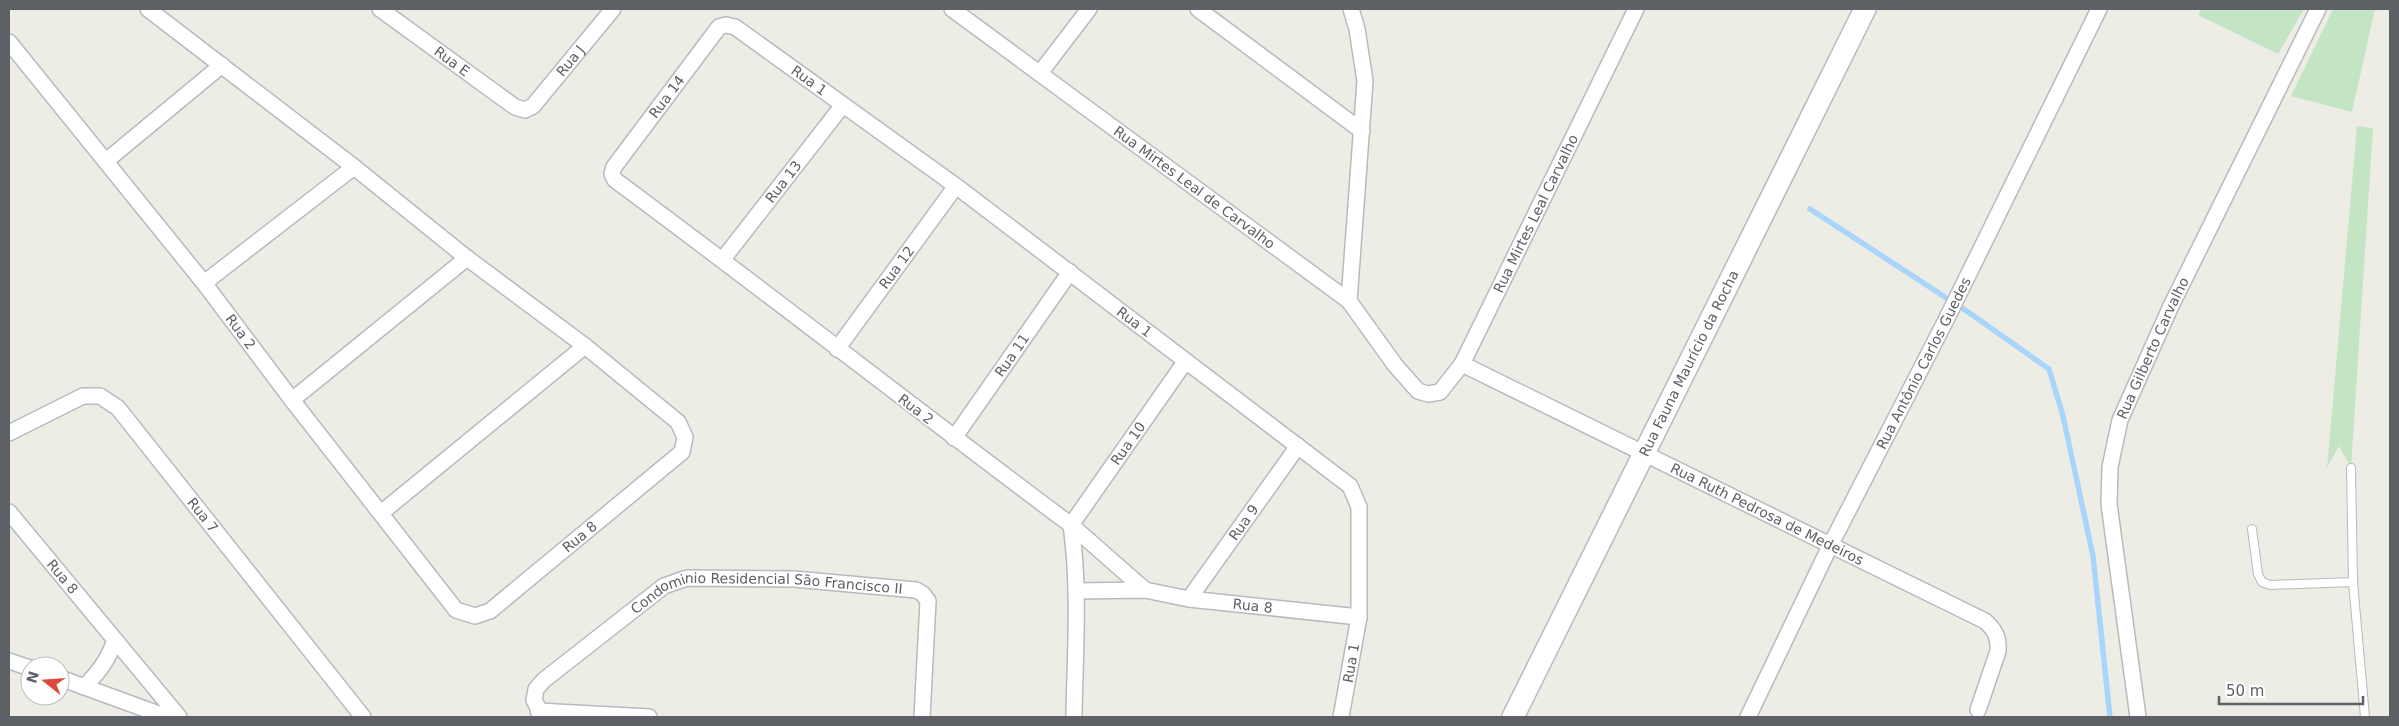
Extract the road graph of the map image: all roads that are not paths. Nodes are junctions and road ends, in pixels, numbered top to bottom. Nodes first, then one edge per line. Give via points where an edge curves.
1 (148, 9) edge
2 (380, 9) edge
3 (613, 9) edge
4 (952, 9) edge
5 (1089, 9) edge
6 (1198, 9) edge
7 (1351, 9) edge
8 (1636, 9) edge
9 (1865, 9) edge
10 (2099, 9) edge
11 (2318, 9) edge
12 (726, 25) joint
13 (9, 42) edge
14 (222, 65) junction
15 (1040, 73) junction
16 (843, 105) junction
17 (525, 110) joint
18 (1362, 131) junction
19 (106, 161) junction
20 (354, 167) junction
21 (612, 174) joint
22 (956, 186) junction
23 (467, 258) junction
24 (723, 260) junction
25 (1070, 272) junction
26 (204, 282) junction
27 (1349, 302) junction
28 (585, 346) junction
29 (837, 349) junction
30 (1185, 362) junction
31 (1462, 364) junction
32 (1418, 391) joint
33 (292, 400) junction
34 (9, 433) edge
35 (954, 438) junction
36 (1298, 446) junction
37 (1645, 453) junction
38 (2351, 468) dead end
39 (9, 512) edge
40 (381, 513) junction
41 (1070, 525) junction
42 (2252, 529) dead end
43 (1830, 546) junction
44 (2353, 582) junction
45 (1145, 590) junction
46 (1076, 591) junction
47 (1189, 599) junction
48 (475, 616) joint
49 (1359, 617) junction
50 (116, 640) junction
51 (70, 682) edge
52 (84, 687) junction
53 (1978, 710) dead end
54 (355, 713) edge
55 (541, 714) edge
56 (606, 716) edge
57 (167, 717) edge
58 (179, 717) edge
59 (649, 717) edge
60 (922, 717) edge
61 (1074, 717) edge
62 (1342, 717) edge
63 (1513, 717) edge
64 (1748, 717) edge
65 (2138, 717) edge
66 (2365, 717) edge

1 - 14 street
2 - 17 street, Rua E via 515,107
3 - 17 street, Rua J via 534,106
4 - 15 street, Rua Mirtes Leal de Carvalho
5 - 15 street
6 - 18 street
7 - 18 street via 1365,82
8 - 31 street, Rua Mirtes Leal Carvalho
9 - 37 street, Rua Fauna Maurício da Rocha
10 - 43 street, Rua Antônio Carlos Guedes
11 - 65 street, Rua Gilberto Carvalho via 2170,308 2120,420 2110,467 2110,504
12 - 16 street, Rua 1 via 735,27
12 - 21 street, Rua 14 via 719,27 614,167
13 - 19 street, Rua 2
14 - 19 street
14 - 20 street
15 - 27 street, Rua Mirtes Leal de Carvalho
16 - 22 street, Rua 1
16 - 24 street, Rua 13
18 - 27 street
19 - 26 street, Rua 2
20 - 23 street
20 - 26 street
21 - 24 street, Rua 2 via 615,180
22 - 25 street, Rua 1
22 - 29 street, Rua 12
23 - 28 street
23 - 33 street
24 - 29 street, Rua 2
25 - 30 street, Rua 1
25 - 35 street, Rua 11
26 - 33 street, Rua 2
27 - 32 street, Rua Mirtes Leal de Carvalho via 1394,365
28 - 40 street
28 - 48 street, Rua 8 via 678,422 685,438 682,452 490,611
29 - 35 street, Rua 2
30 - 36 street, Rua 1
30 - 41 street, Rua 10
31 - 32 street, Rua Mirtes Leal Carvalho via 1440,392 1428,394
31 - 37 street, Rua Ruth Pedrosa de Medeiros
33 - 40 street, Rua 2
34 - 54 street, Rua 7 via 83,396 100,396 118,408
35 - 41 street, Rua 2
36 - 47 street, Rua 9
36 - 49 street, Rua 1 via 1350,486 1359,507
37 - 43 street, Rua Ruth Pedrosa de Medeiros
37 - 63 street, Rua Fauna Maurício da Rocha
38 - 44 lane
39 - 50 street, Rua 8
40 - 48 street, Rua 2 via 456,610
41 - 45 street, Rua 8
41 - 46 street
42 - 44 lane via 2262,582 2270,585
43 - 53 street, Rua Ruth Pedrosa de Medeiros via 1985,621 1994,629 1998,651
43 - 64 street, Rua Antônio Carlos Guedes
44 - 66 lane
45 - 46 street, Rua 8
45 - 47 street, Rua 8
46 - 61 street
47 - 49 street, Rua 8
49 - 62 street, Rua 1
50 - 52 street via 104,665
50 - 58 street, Rua 8
51 - 52 street
52 - 57 street
55 - 56 street, Condominio Residencial São Francisco II
55 - 60 street, Condominio Residencial São Francisco II via 534,700 536,690 544,680 664,586 687,578 794,579 916,590 923,594 928,601
56 - 59 street, Condominio Residencial São Francisco II

